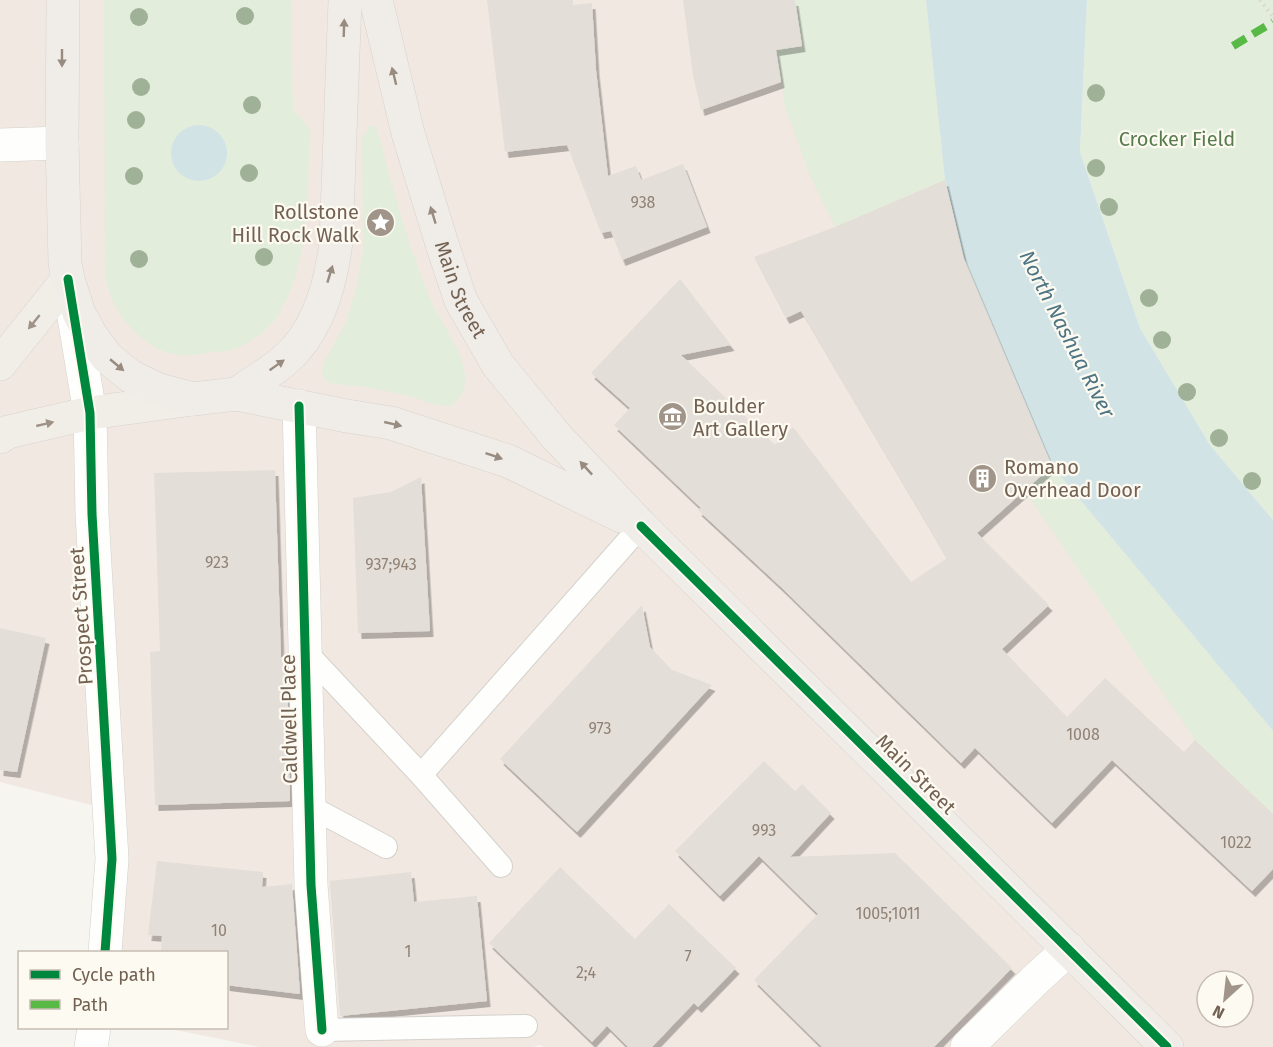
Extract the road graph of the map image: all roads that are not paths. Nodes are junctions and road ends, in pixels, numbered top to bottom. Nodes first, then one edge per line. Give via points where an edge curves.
1 (63, 0) edge
2 (345, 0) edge
3 (376, 0) edge
4 (62, 143) junction
5 (0, 145) edge
6 (68, 279) junction
7 (0, 364) edge
8 (236, 394) junction
9 (193, 399) junction
10 (299, 406) junction
11 (90, 413) junction
12 (0, 437) edge
13 (641, 526) junction
14 (305, 651) junction
15 (421, 775) junction
16 (309, 806) junction
17 (386, 847) dead end
18 (501, 866) dead end
19 (1069, 949) junction
20 (105, 951) edge
21 (526, 1026) dead end
22 (94, 1029) edge
23 (322, 1030) joint
24 (91, 1047) edge
25 (967, 1047) edge
26 (1167, 1047) edge

1 -> 4 highway, Main Street
8 -> 2 highway, Main Street via 287,358 310,329 333,265
13 -> 3 highway, Main Street via 556,436 498,365 461,301 408,133
4 - 5 street
4 - 6 highway, Main Street
6 -> 7 main road
6 -> 9 highway, Main Street via 79,313 107,357 130,376 159,390
6 - 11 street, Prospect Street
8 - 9 highway, Main Street
8 - 10 highway, Main Street
9 - 11 main road, Main Street
10 -> 13 highway, Main Street via 392,423 469,447 508,461
10 - 14 street, Caldwell Place
12 -> 11 main road, Main Street
11 - 20 street, Prospect Street via 112,859
13 - 15 lane
13 - 19 highway, Main Street
14 - 15 lane
14 - 16 street, Caldwell Place
15 - 18 lane
16 - 17 lane
16 - 23 street, Caldwell Place
19 - 25 street
19 - 26 highway, Main Street
21 - 23 lane
22 - 24 street

